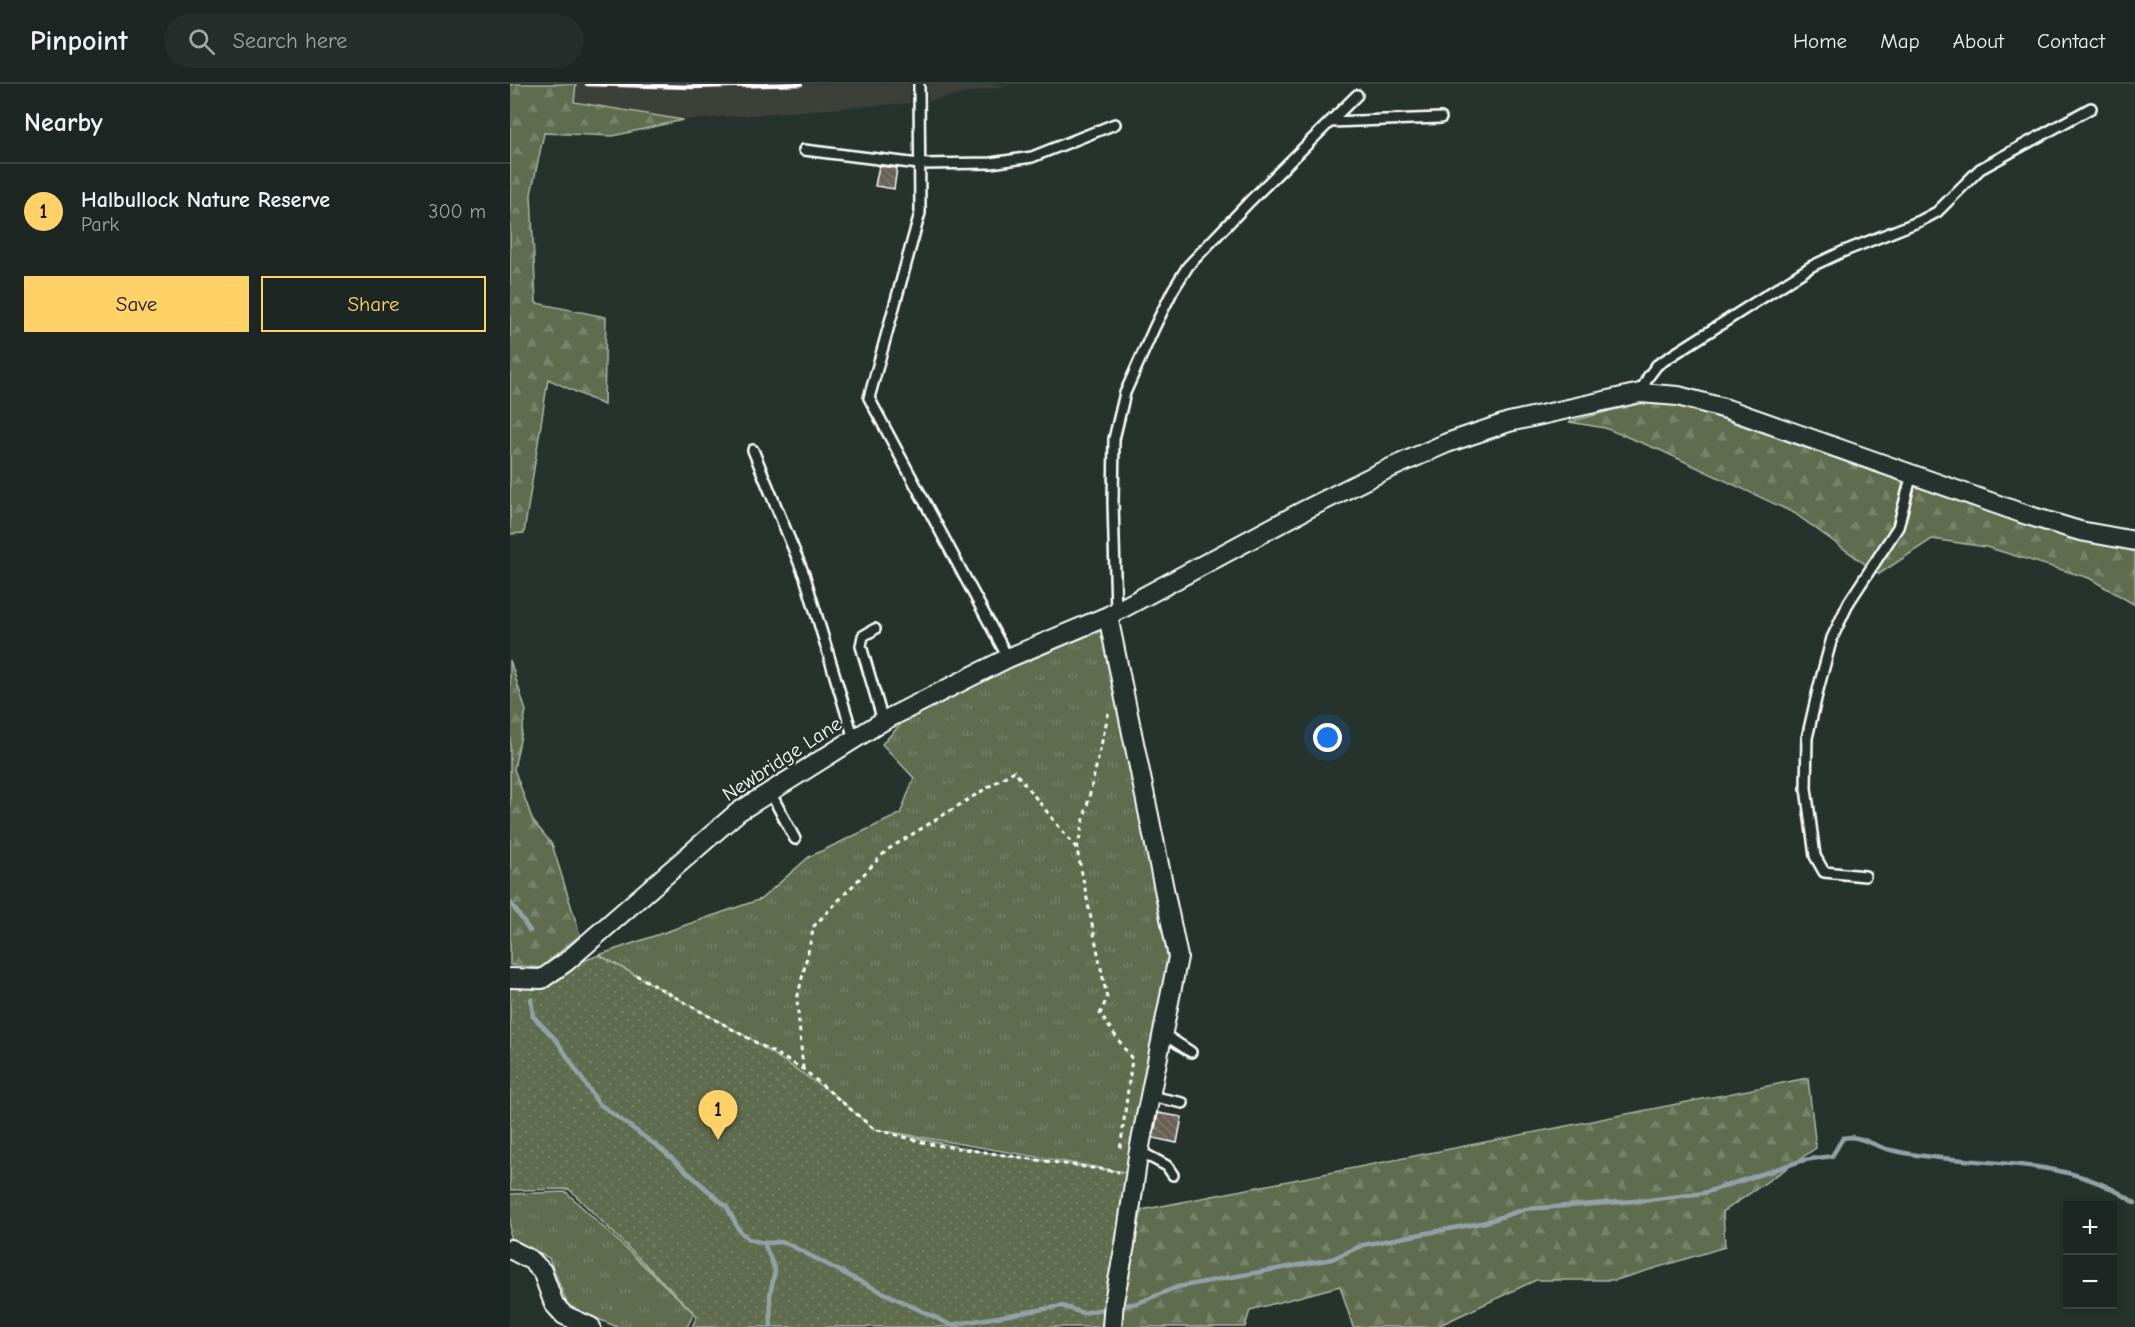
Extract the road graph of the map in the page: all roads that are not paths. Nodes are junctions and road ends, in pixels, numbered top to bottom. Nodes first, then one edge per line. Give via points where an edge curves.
1 (919, 84) edge
2 (1357, 95) dead end
3 (2091, 108) dead end
4 (1441, 118) dead end
5 (1330, 122) junction
6 (1114, 124) dead end
7 (804, 150) dead end
8 (919, 165) junction
9 (1640, 393) junction
10 (753, 450) dead end
11 (1912, 474) junction
12 (2135, 541) edge
13 (1112, 613) junction
14 (875, 628) dead end
15 (1008, 658) junction
16 (883, 721) junction
17 (854, 739) junction
18 (770, 792) junction
19 (795, 839) dead end
20 (1865, 876) dead end
21 (510, 978) edge
22 (1162, 1037) junction
23 (1191, 1052) dead end
24 (1150, 1096) junction
25 (1183, 1102) dead end
26 (1139, 1151) junction
27 (1173, 1175) dead end
28 (510, 1250) edge
29 (1112, 1324) edge
30 (591, 1327) edge

1 - 8 lane
2 - 5 lane
3 - 9 lane via 1980,169 1937,212 1802,272 1657,365
4 - 5 lane
5 - 13 lane via 1188,266 1159,317 1125,393 1114,439
6 - 8 lane via 1032,157 991,163
7 - 8 lane
8 - 15 lane via 920,213 869,398
9 - 11 street, Newbridge Lane via 1678,396 1727,409
9 - 13 street, Newbridge Lane via 1509,422 1447,444 1305,510
10 - 17 lane via 805,577
11 - 12 street, Newbridge Lane via 2080,531
11 - 20 lane via 1898,527 1849,602 1832,638 1807,738 1806,788 1815,856 1824,872
13 - 15 street, Newbridge Lane
13 - 22 street via 1178,957
14 - 16 lane via 863,636 861,645
15 - 16 street, Newbridge Lane
16 - 17 street, Newbridge Lane
17 - 18 street, Newbridge Lane
18 - 19 lane
18 - 21 street, Newbridge Lane via 738,812 566,962 542,979
22 - 23 lane
22 - 24 street
24 - 25 lane
24 - 26 street
26 - 27 lane via 1167,1166
26 - 29 street
28 - 30 street via 531,1260 542,1271 554,1304 564,1315

